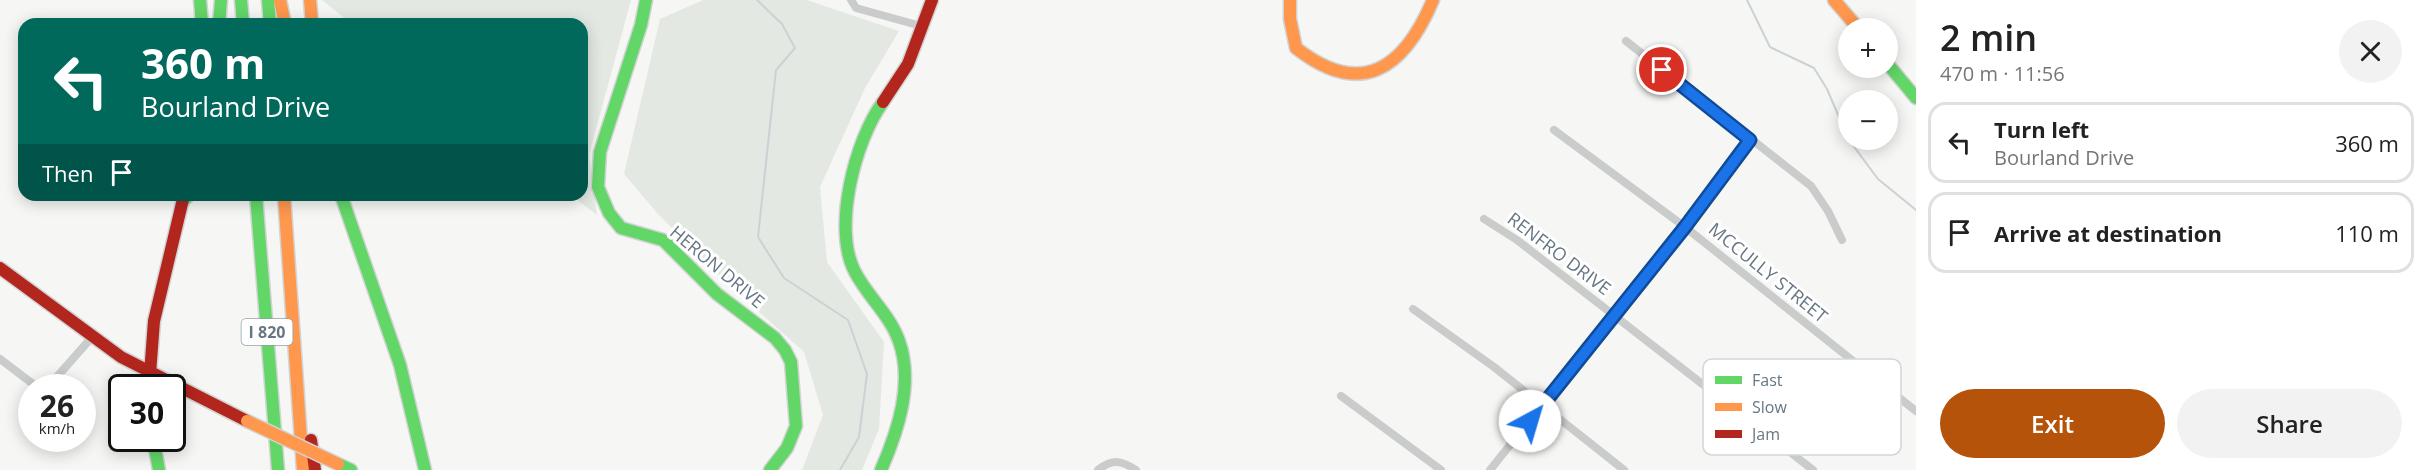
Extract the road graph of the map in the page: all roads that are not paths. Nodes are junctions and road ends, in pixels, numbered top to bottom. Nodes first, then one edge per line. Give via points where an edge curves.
1 (200, 0) edge
2 (221, 0) edge
3 (241, 0) edge
4 (268, 0) edge
5 (280, 0) edge
6 (310, 0) edge
7 (646, 0) edge
8 (851, 0) edge
9 (932, 0) edge
10 (1290, 0) edge
11 (1433, 0) edge
12 (1834, 0) edge
13 (202, 18) edge
14 (220, 18) edge
15 (242, 18) edge
16 (270, 18) edge
17 (284, 18) edge
18 (311, 18) edge
19 (1849, 18) edge
20 (921, 26) junction
21 (1626, 41) dead end
22 (1898, 76) edge
23 (1916, 98) edge
24 (1554, 130) dead end
25 (1750, 140) junction
26 (184, 201) edge
27 (256, 201) edge
28 (284, 201) edge
29 (343, 201) edge
30 (1484, 219) dead end
31 (1685, 227) junction
32 (1842, 240) dead end
33 (0, 268) edge
34 (1413, 309) dead end
35 (1614, 317) junction
36 (92, 337) junction
37 (0, 359) edge
38 (1850, 359) edge
39 (149, 373) junction
40 (20, 374) edge
41 (59, 374) edge
42 (1703, 385) edge
43 (299, 390) junction
44 (1341, 396) dead end
45 (1901, 399) edge
46 (1543, 405) junction
47 (1916, 411) edge
48 (156, 452) edge
49 (1793, 455) edge
50 (159, 470) edge
51 (278, 470) edge
52 (303, 470) edge
53 (315, 470) edge
54 (351, 470) edge
55 (425, 470) edge
56 (770, 470) edge
57 (881, 470) edge
58 (1098, 470) edge
59 (1136, 470) edge
60 (1441, 470) edge
61 (1490, 470) edge
62 (1624, 470) edge
63 (1813, 470) edge

1 - 13 main road
2 - 14 main road
3 - 15 main road
4 - 16 main road
5 - 17 main road
6 - 18 main road
7 - 56 main road, HERON DRIVE via 600,152 598,187 609,213 621,228 663,240 717,294 785,350 792,362 796,426 787,448
8 - 20 street via 856,8
9 - 20 main road
10 - 11 main road via 1296,48 1328,69 1356,75 1378,71 1403,52 1417,35
12 - 19 main road
20 - 57 main road via 903,73 870,126 855,168 848,208 846,249 860,283 892,324 902,358 902,416
21 - 25 street
22 - 23 main road
24 - 31 street, MCCULLY STREET
25 - 31 street
25 - 32 street via 1811,186
26 - 39 main road via 154,321
27 - 51 main road, I 820
28 - 43 main road, I 820
29 - 55 main road via 401,365 416,416
30 - 35 street, RENFRO DRIVE via 1517,240
31 - 35 street
31 - 38 street, MCCULLY STREET
33 - 36 main road
34 - 46 street
35 - 42 street, RENFRO DRIVE
35 - 46 street
36 - 39 main road
36 - 41 street
37 - 40 street
39 - 54 main road, bridge
43 - 52 main road, I 820
43 - 53 main road via 306,399
44 - 60 street
45 - 47 street, MCCULLY STREET
46 - 61 street
46 - 62 street
48 - 50 main road
49 - 63 street, RENFRO DRIVE
58 - 59 street via 1114,461

